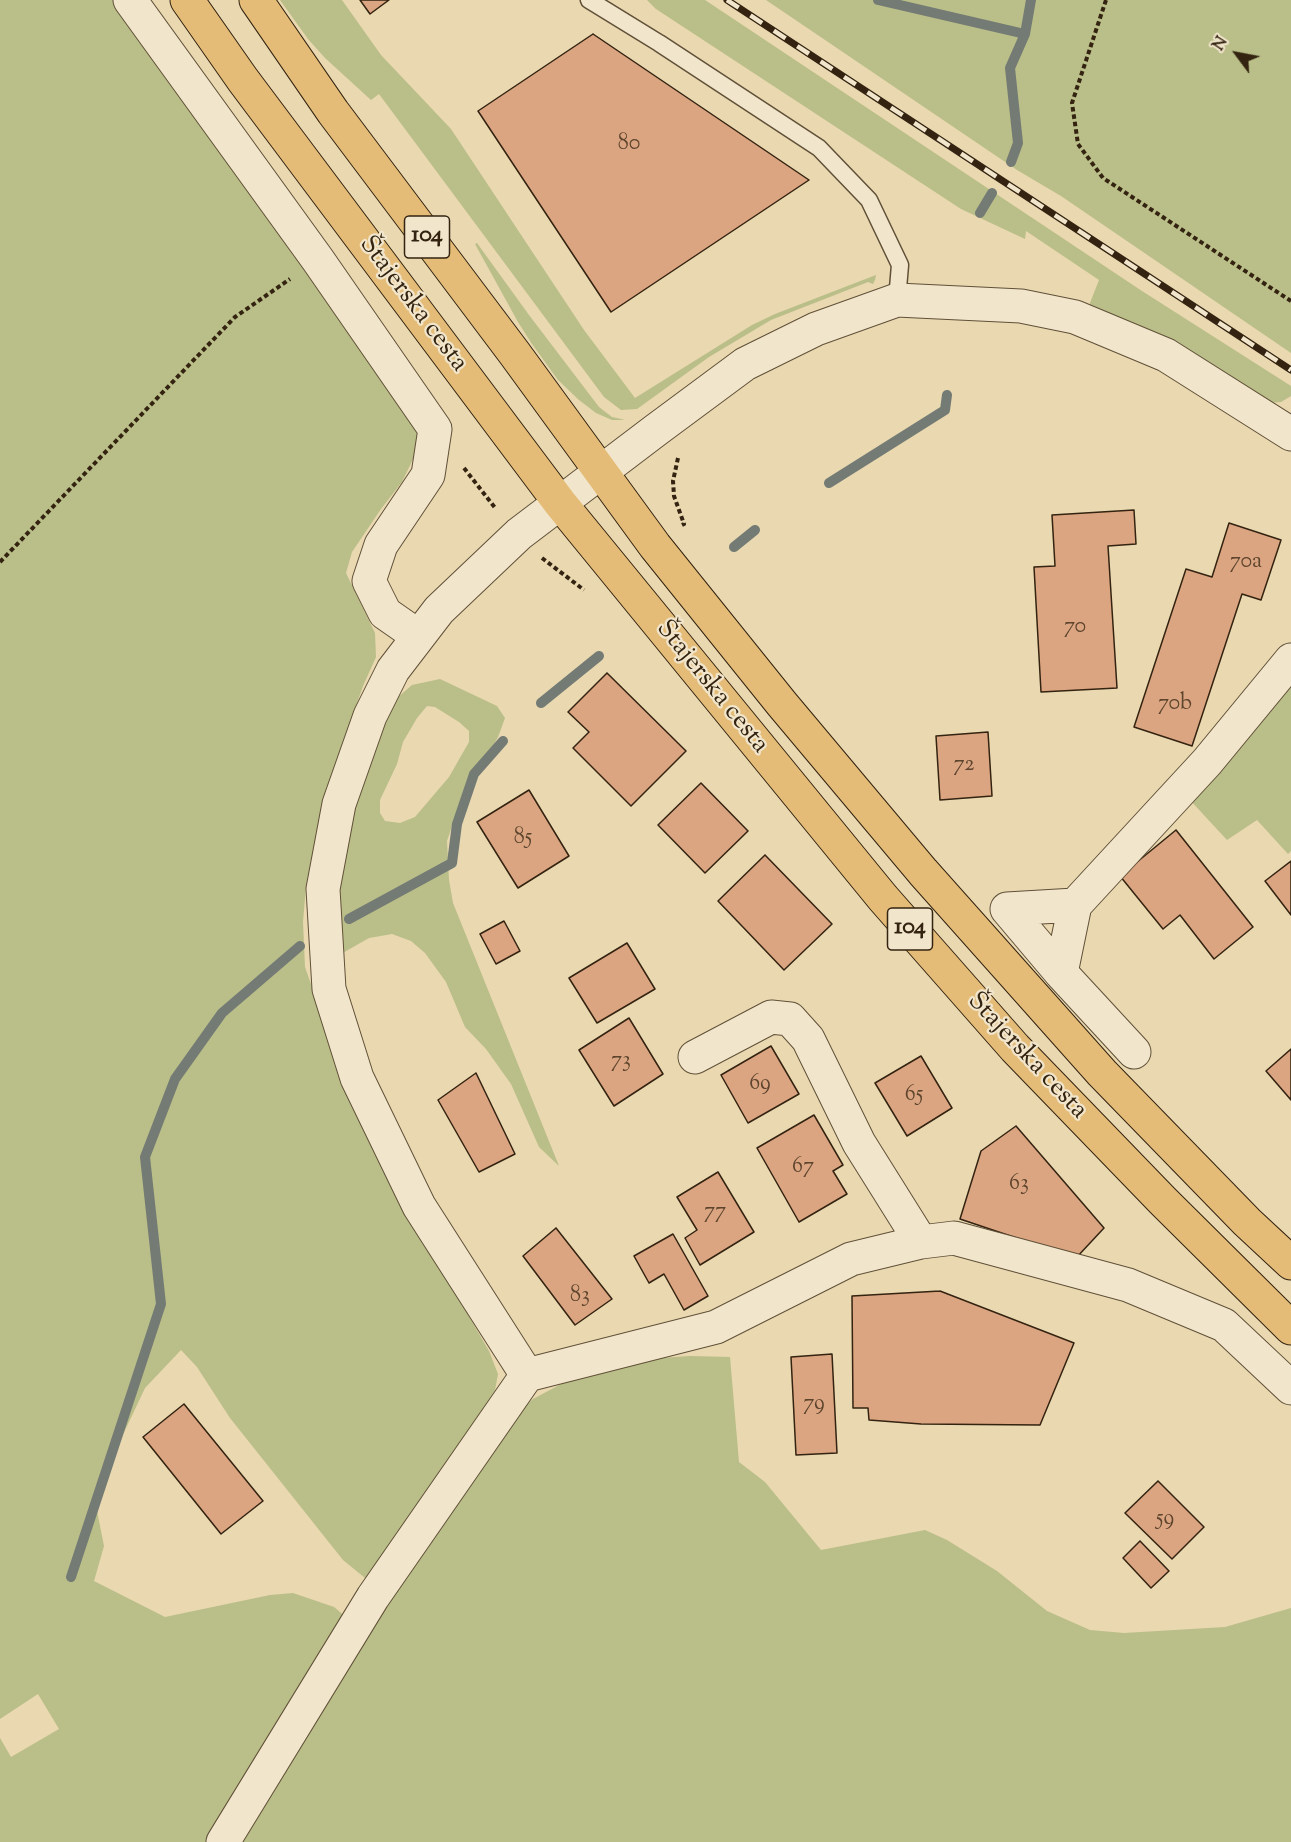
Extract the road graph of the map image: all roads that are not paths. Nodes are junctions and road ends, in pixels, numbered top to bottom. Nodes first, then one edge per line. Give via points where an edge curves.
1 (130, 0) edge
2 (187, 0) edge
3 (256, 0) edge
4 (589, 0) edge
5 (897, 300) junction
6 (1291, 434) edge
7 (602, 472) junction
8 (560, 503) junction
9 (418, 636) junction
10 (1291, 660) edge
11 (1075, 905) junction
12 (1061, 973) junction
13 (1134, 1052) dead end
14 (695, 1057) dead end
15 (921, 1242) junction
16 (1291, 1263) edge
17 (1291, 1328) edge
18 (526, 1375) junction
19 (1291, 1388) edge
20 (223, 1842) edge

1 - 9 street via 435,429 428,475 381,545 369,581 385,614
2 - 8 main road, Štajerska cesta / 104
3 - 7 main road, Štajerska cesta / 104 via 333,112
4 - 5 lane via 819,148 869,200 900,265
5 - 6 street via 1021,306 1075,317 1166,355
5 - 7 street via 816,329 745,364
7 - 8 street
7 - 16 main road, Štajerska cesta / 104 via 690,591 922,872 1102,1073
8 - 9 street via 519,534 440,609
8 - 17 main road, Štajerska cesta / 104 via 883,898 1015,1048
9 - 18 street via 393,670 370,716 339,804 324,889 329,989 357,1078 419,1206
10 - 11 street via 1208,762
11 - 12 street
11 - 12 street via 1007,909
12 - 13 street
14 - 15 street via 771,1017 790,1019 808,1039 859,1143
15 - 18 street via 851,1259 716,1327
15 - 19 street via 954,1239 1128,1286 1224,1325
18 - 20 street via 373,1597

